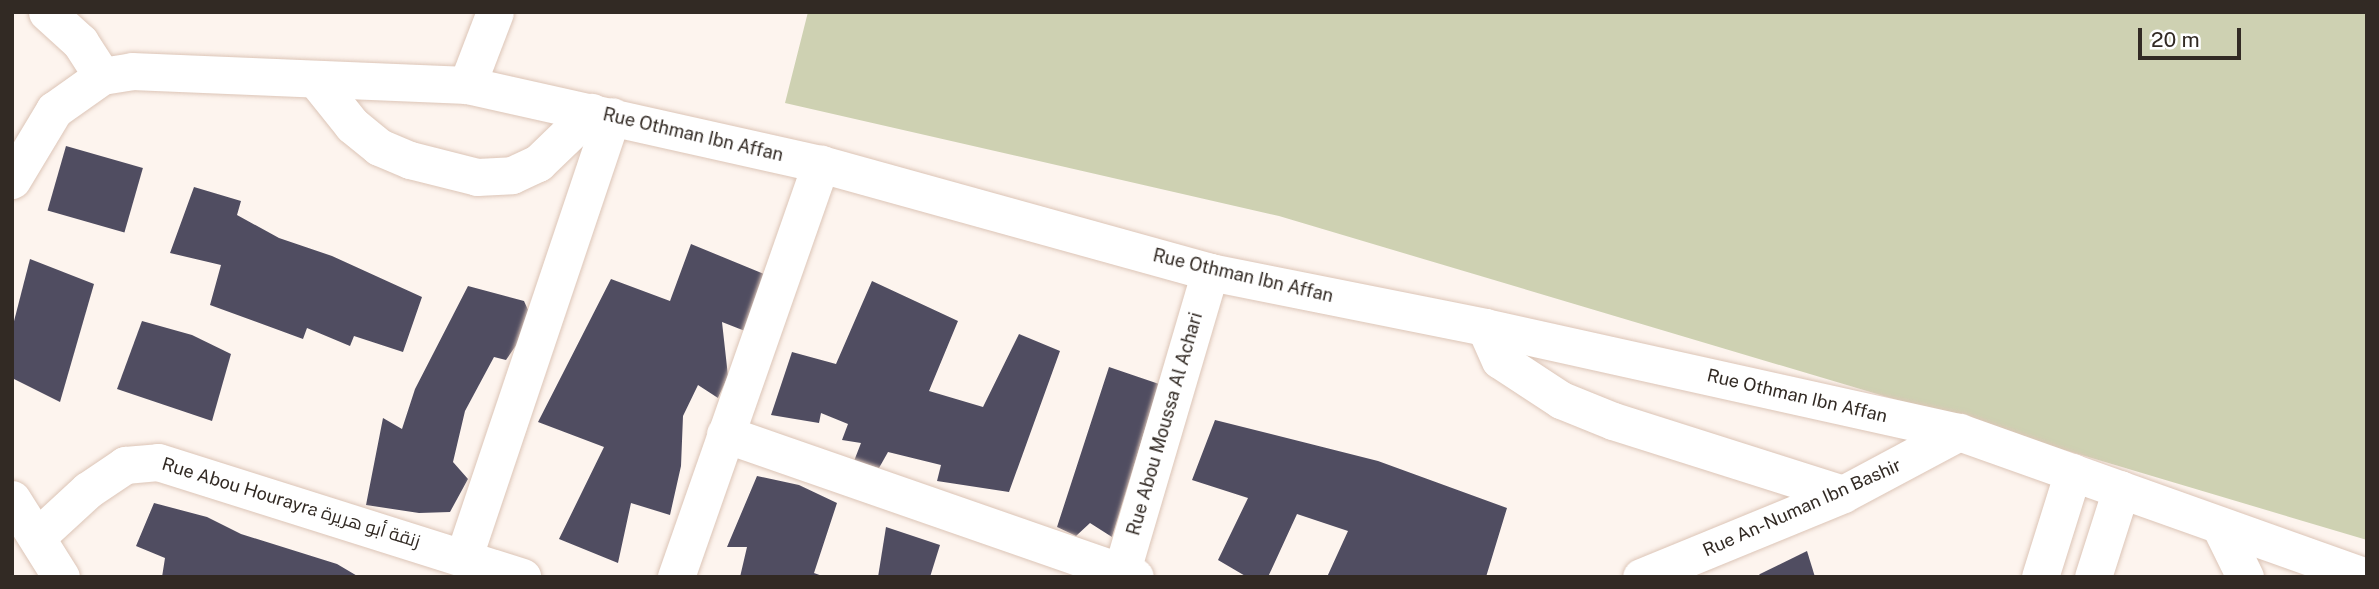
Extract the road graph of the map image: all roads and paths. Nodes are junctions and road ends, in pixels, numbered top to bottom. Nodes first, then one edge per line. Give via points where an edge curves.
1 (47, 12) edge
2 (495, 12) edge
3 (102, 76) junction
4 (316, 80) junction
5 (467, 85) junction
6 (601, 114) junction
7 (821, 164) junction
8 (12, 180) edge
9 (1210, 272) junction
10 (1485, 327) junction
11 (1959, 432) junction
12 (725, 434) junction
13 (2073, 472) junction
14 (2120, 489) junction
15 (1843, 494) junction
16 (12, 499) edge
17 (2220, 526) junction
18 (38, 536) junction
19 (464, 556) junction
20 (1126, 575) edge
21 (61, 577) edge
22 (522, 577) edge
23 (676, 577) edge
24 (1642, 577) edge
25 (2040, 577) edge
26 (2093, 577) edge
27 (2245, 577) edge
28 (2365, 577) edge

1 - 3 street via 80,42
2 - 5 street
3 - 4 street, Rue Othman Ibn Affan via 132,71
3 - 8 street via 54,110
4 - 5 street, Rue Othman Ibn Affan
4 - 6 street via 352,125 379,146 410,160 477,177 512,175 538,163
5 - 6 street, Rue Othman Ibn Affan
6 - 7 street, Rue Othman Ibn Affan
6 - 19 street
7 - 9 street, Rue Othman Ibn Affan
7 - 12 street
9 - 10 street, Rue Othman Ibn Affan
9 - 20 street, Rue Abou Moussa Al Achari
10 - 11 street, Rue Othman Ibn Affan
10 - 15 street via 1500,360 1561,400
11 - 13 street, Rue Othman Ibn Affan
11 - 15 street, Rue An-Numan Ibn Bashir
12 - 20 street
12 - 23 street
13 - 14 street, Rue Othman Ibn Affan
13 - 25 street
14 - 17 street, Rue Othman Ibn Affan
14 - 26 street
15 - 24 street, Rue An-Numan Ibn Bashir
16 - 18 street
17 - 27 street
17 - 28 street, Rue Othman Ibn Affan
18 - 19 street, Rue Abou Hourayra زنقة أبو هريرة via 125,465 158,462
18 - 21 street
19 - 22 street, Rue Abou Hourayra زنقة أبو هريرة

